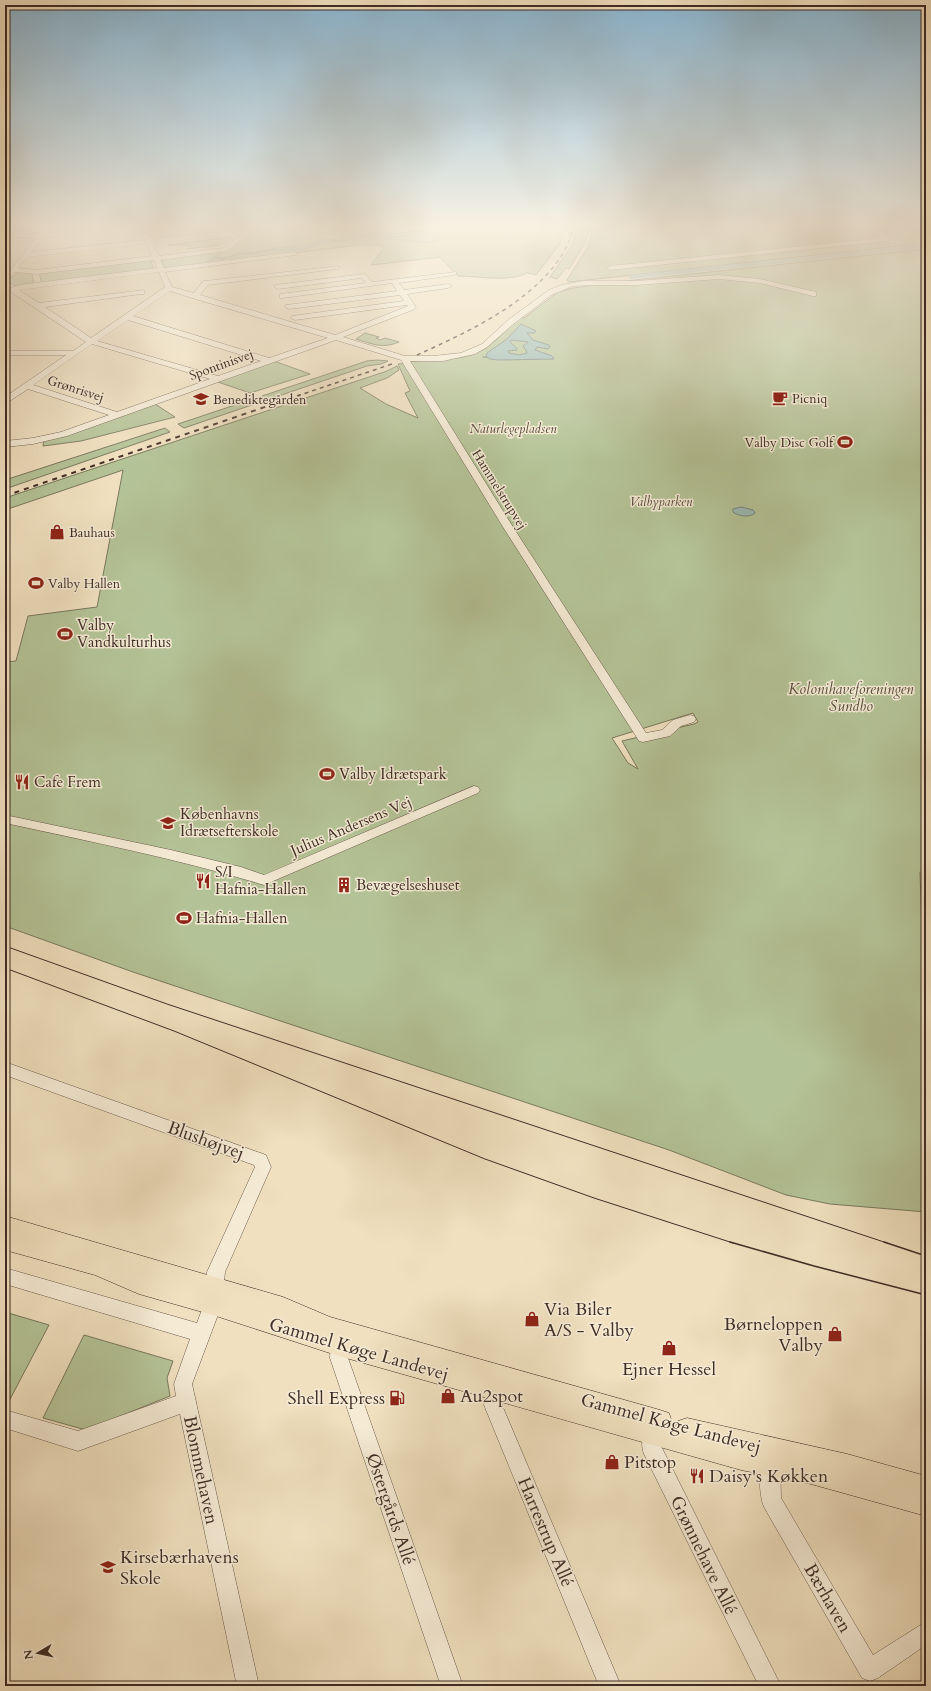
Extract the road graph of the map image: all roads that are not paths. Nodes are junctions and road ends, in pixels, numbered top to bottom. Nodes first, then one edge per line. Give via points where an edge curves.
1 (33, 304) edge
2 (52, 304) edge
3 (144, 304) edge
4 (221, 304) edge
5 (287, 304) edge
6 (312, 304) edge
7 (396, 304) edge
8 (411, 304) edge
9 (535, 304) edge
10 (36, 306) junction
11 (289, 307) junction
12 (127, 317) junction
13 (295, 318) junction
14 (301, 328) junction
15 (334, 338) junction
16 (92, 342) junction
17 (5, 353) edge
18 (76, 353) junction
19 (404, 358) junction
20 (269, 361) junction
21 (218, 379) junction
22 (27, 386) junction
23 (5, 401) edge
24 (117, 415) junction
25 (5, 444) edge
26 (690, 719) dead end
27 (474, 790) dead end
28 (5, 819) edge
29 (5, 1068) edge
30 (5, 1226) edge
31 (5, 1239) edge
32 (5, 1276) edge
33 (214, 1296) junction
34 (201, 1333) junction
35 (340, 1338) junction
36 (497, 1382) junction
37 (186, 1402) junction
38 (5, 1419) edge
39 (654, 1427) junction
40 (770, 1463) junction
41 (926, 1489) edge
42 (926, 1503) edge
43 (926, 1633) edge
44 (248, 1686) edge
45 (452, 1686) edge
46 (610, 1686) edge
47 (770, 1686) edge

1 - 10 street
2 - 10 street
3 - 12 street
4 - 14 street
5 - 11 street
6 - 11 street
7 - 13 street
8 - 15 street, Spontinisvej via 412,307
9 - 19 street via 488,343 474,351 449,358
10 - 16 street
11 - 13 street
12 - 16 street
12 - 20 street
13 - 14 street
14 - 15 street
15 - 19 street
15 - 20 street, Spontinisvej
16 - 18 street
16 - 21 street
17 - 18 street
18 - 22 street
19 - 26 street, Hammelstrupvej via 508,528 643,738 666,733 677,723
20 - 21 street, Spontinisvej
21 - 24 street, Spontinisvej
22 - 23 street
22 - 24 street, Grønrisvej
24 - 25 street, Spontinisvej via 49,438
27 - 28 street, Julius Andersens Vej via 264,880 171,855
29 - 33 street, Blushøjvej via 260,1160 263,1167 216,1272
30 - 33 main road, Gammel Køge Landevej via 138,1264
31 - 33 main road, Gammel Køge Landevej via 97,1265 139,1283
32 - 34 street
33 - 34 street, Blommehaven
33 - 35 main road, Gammel Køge Landevej
34 - 37 street, Blommehaven via 183,1384
35 - 36 main road, Gammel Køge Landevej
35 - 45 street, Østergårds Allé via 339,1358
36 - 39 main road, Gammel Køge Landevej
36 - 46 street, Harrestrup Allé via 493,1405
37 - 38 street via 78,1441
37 - 44 street, Blommehaven
39 - 40 main road, Gammel Køge Landevej via 741,1457
39 - 41 main road, Gammel Køge Landevej via 706,1435 847,1467
39 - 47 street, Grønnehave Allé via 651,1447
40 - 42 main road, Gammel Køge Landevej via 811,1471
40 - 43 street, Bærhaven via 771,1500 870,1670

